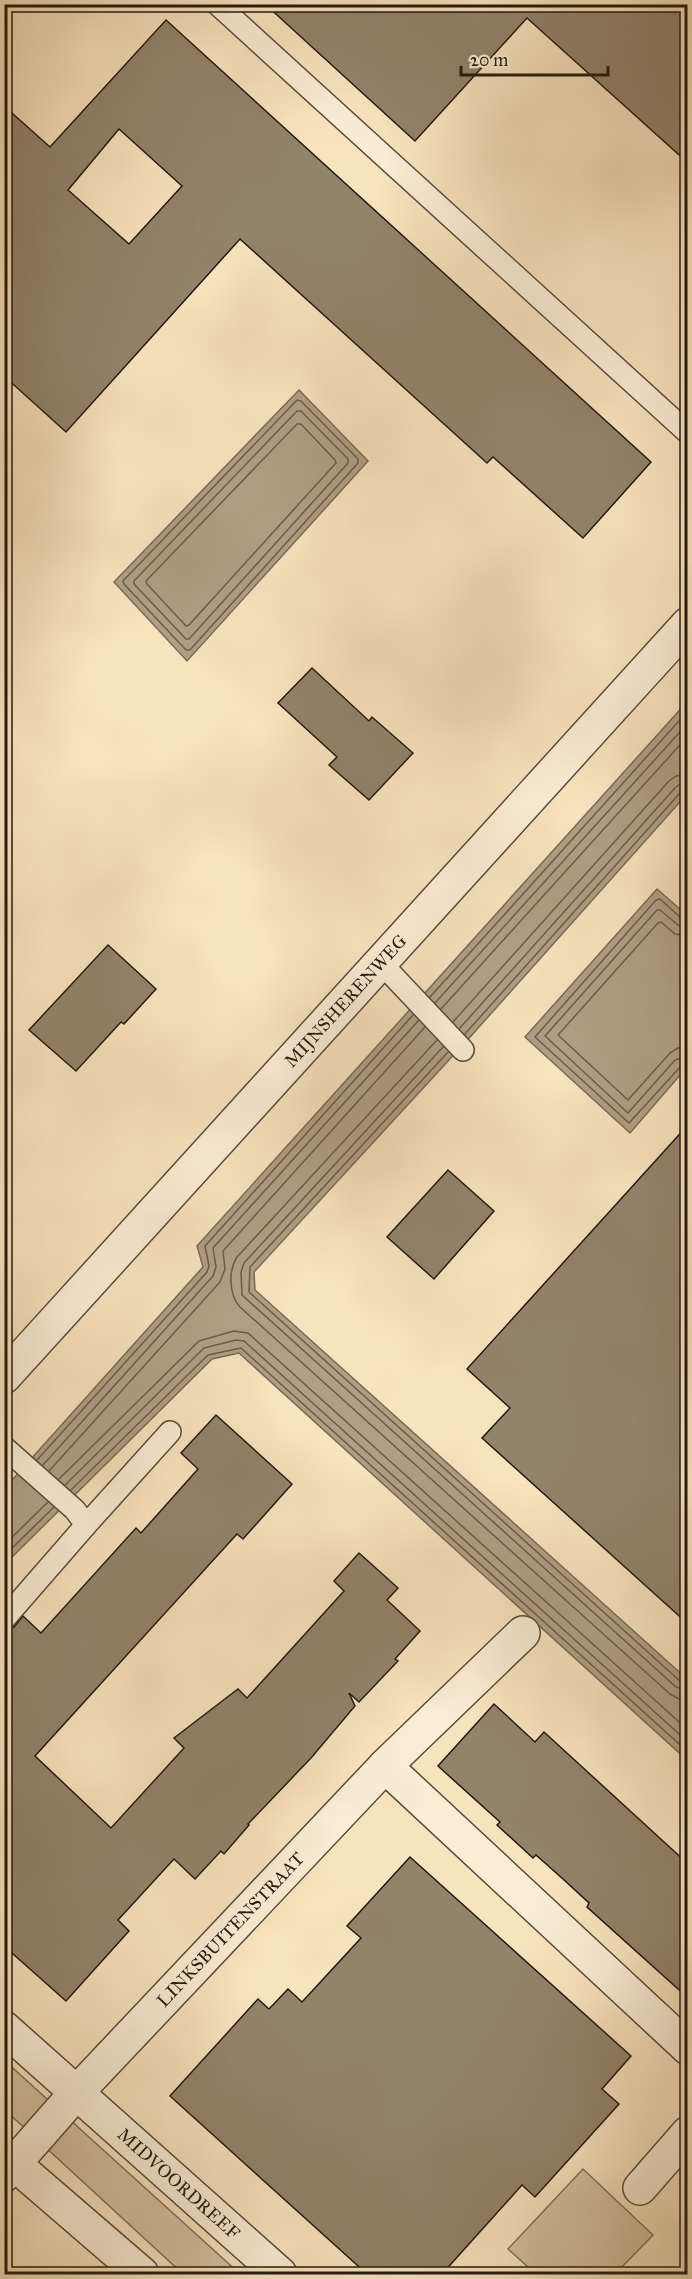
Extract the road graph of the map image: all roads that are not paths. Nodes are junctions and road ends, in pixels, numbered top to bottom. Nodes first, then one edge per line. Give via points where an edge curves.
1 (217, 4) edge
2 (687, 433) edge
3 (687, 624) edge
4 (380, 962) junction
5 (463, 1050) dead end
6 (4, 1377) edge
7 (170, 1432) dead end
8 (4, 1447) edge
9 (81, 1518) junction
10 (5, 1618) edge
11 (523, 1632) dead end
12 (385, 1766) junction
13 (4, 2028) edge
14 (687, 2048) edge
15 (77, 2092) junction
16 (687, 2133) edge
17 (8, 2165) edge
18 (640, 2188) dead end
19 (142, 2274) edge
20 (280, 2274) edge

1 - 2 lane
3 - 4 street, MIJNSHERENWEG
4 - 5 lane
4 - 6 street, MIJNSHERENWEG
7 - 9 lane
8 - 9 lane
9 - 10 lane
11 - 12 street, LINKSBUITENSTRAAT
12 - 14 street
12 - 15 street, LINKSBUITENSTRAAT
13 - 15 street, MIDVOORDREEF
15 - 17 street
15 - 20 street, MIDVOORDREEF
16 - 18 street
17 - 19 street

